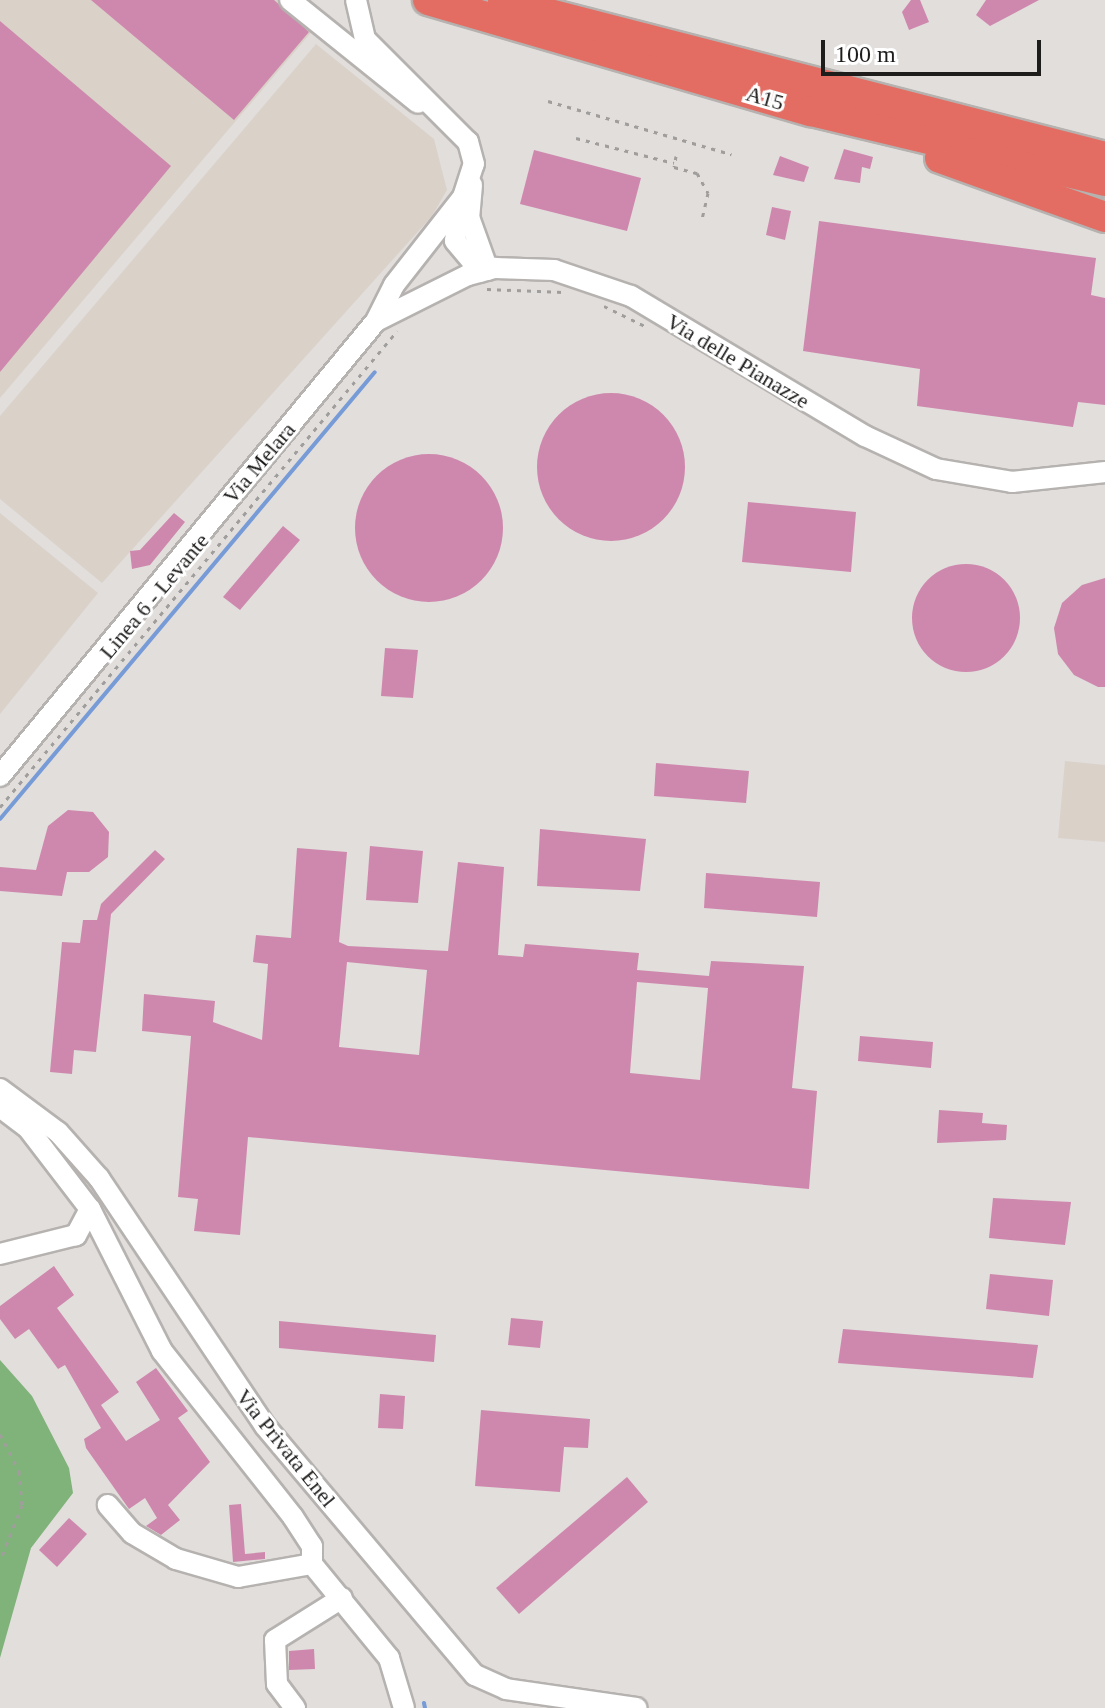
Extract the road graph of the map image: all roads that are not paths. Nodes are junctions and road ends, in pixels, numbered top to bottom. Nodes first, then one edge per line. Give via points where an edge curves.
1 (290, 0) edge
2 (356, 0) edge
3 (428, 0) edge
4 (480, 6) edge
5 (811, 111) junction
6 (460, 133) junction
7 (1105, 157) edge
8 (473, 173) junction
9 (1105, 181) edge
10 (463, 197) junction
11 (1105, 217) edge
12 (481, 277) junction
13 (376, 321) junction
14 (1105, 472) edge
15 (0, 776) edge
16 (0, 1089) edge
17 (0, 1107) edge
18 (90, 1209) junction
19 (0, 1254) edge
20 (108, 1505) dead end
21 (312, 1564) junction
22 (342, 1598) junction
23 (295, 1708) edge
24 (404, 1708) edge
25 (637, 1708) edge

1 - 6 street
2 - 6 street via 365,39
3 - 4 highway, A15
4 - 5 highway, A15
4 - 7 highway, A15
5 - 9 highway, A15
5 - 11 highway
6 - 8 street
8 - 10 street, Via Melara
8 - 12 street via 469,217
10 - 12 street via 455,241
10 - 13 street, Via Melara via 394,285
12 - 13 street, Via delle Pianazze via 439,285
12 - 14 street, Via delle Pianazze via 554,270 631,296 865,436 936,469 1012,482
13 - 15 street, Via Melara
16 - 25 street, Via Privata Enel via 58,1132 99,1178 265,1426 475,1675 506,1689
17 - 18 street via 27,1127
18 - 19 street via 76,1235
18 - 21 street via 162,1351 293,1517 312,1546
20 - 21 street via 132,1533 201,1566 238,1577
21 - 22 street
22 - 23 street via 275,1640 277,1684
22 - 24 street via 389,1658

